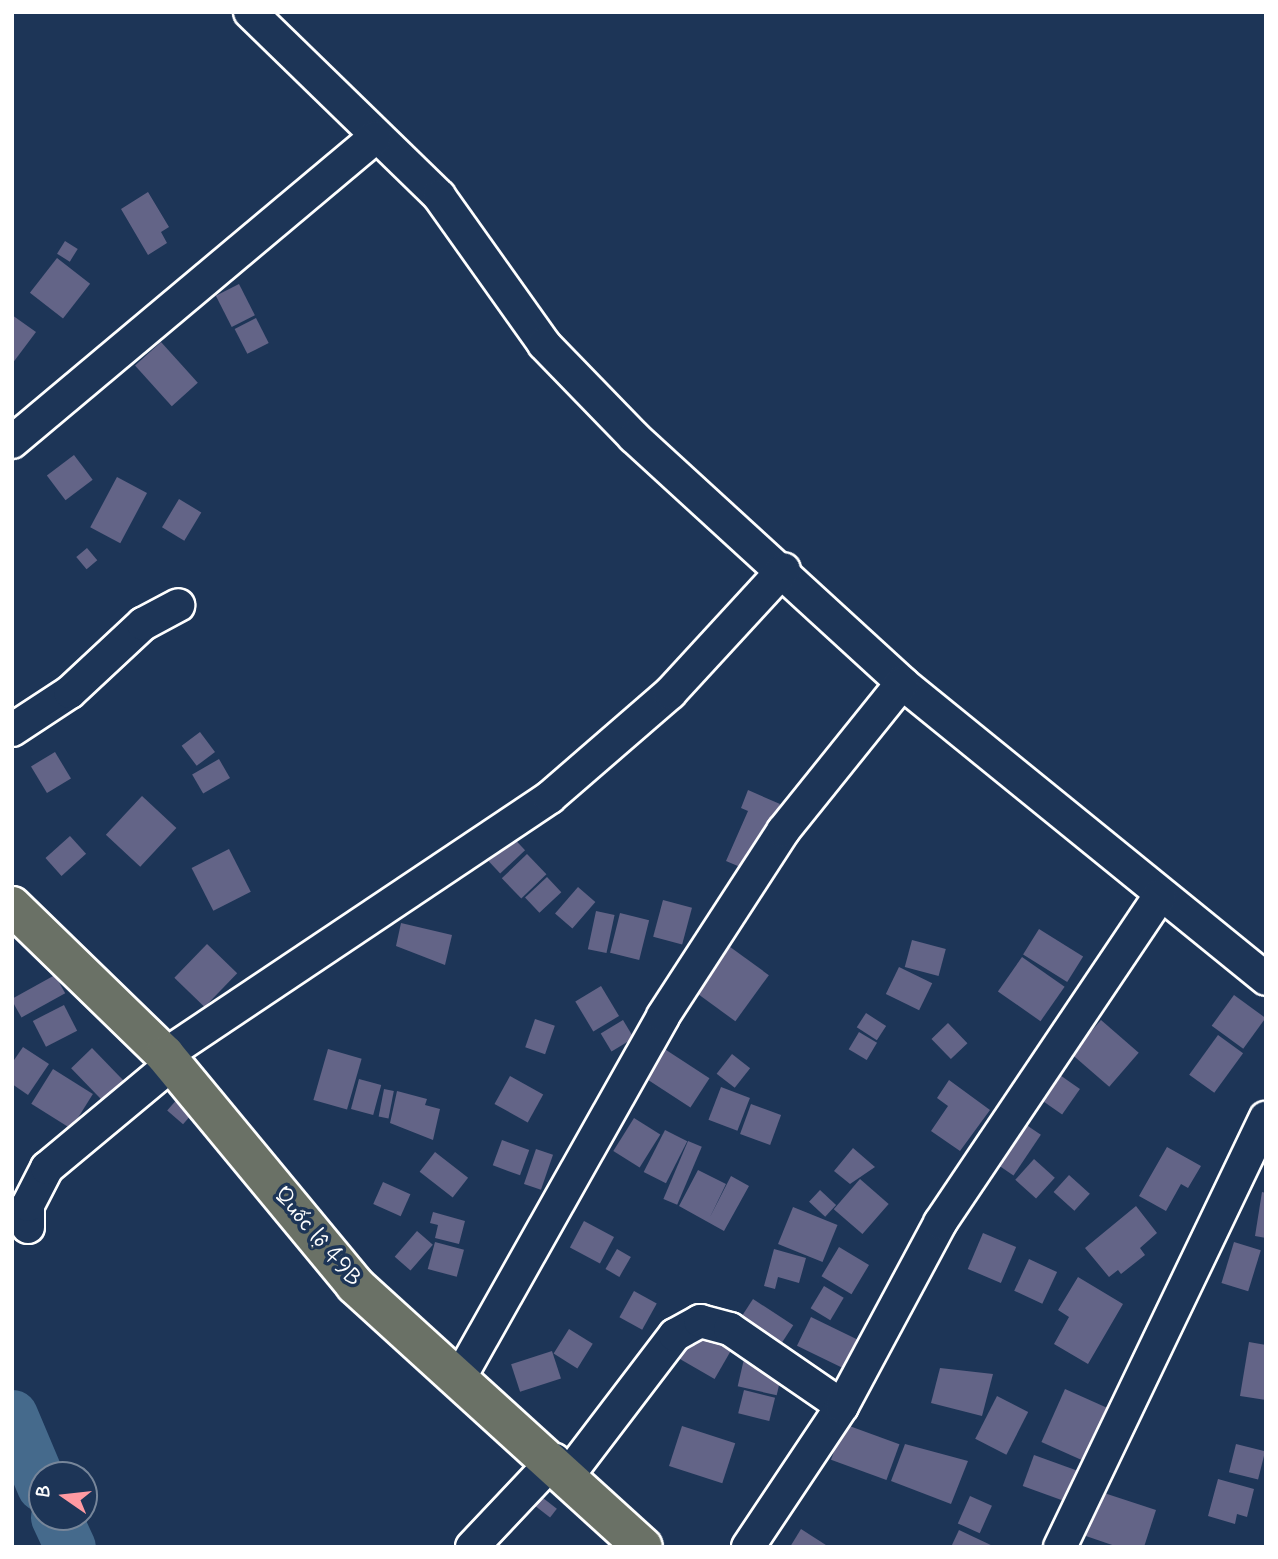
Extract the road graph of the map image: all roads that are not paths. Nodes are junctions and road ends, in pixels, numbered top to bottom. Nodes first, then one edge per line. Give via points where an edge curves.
1 (250, 12) edge
2 (375, 137) junction
3 (12, 442) edge
4 (783, 569) junction
5 (178, 605) dead end
6 (902, 683) junction
7 (12, 730) edge
8 (1160, 896) junction
9 (12, 906) edge
10 (1266, 979) edge
11 (169, 1059) junction
12 (1266, 1118) edge
13 (28, 1227) dead end
14 (460, 1377) junction
15 (842, 1406) junction
16 (561, 1467) junction
17 (472, 1547) edge
18 (643, 1547) edge
19 (748, 1547) edge
20 (1060, 1547) edge

1 - 2 street
2 - 3 street
2 - 4 street via 439,196 574,379
4 - 6 street
4 - 11 street via 670,693 550,797
5 - 7 street via 143,624 69,692
6 - 8 street
6 - 14 street via 783,831 663,1016
8 - 10 street
8 - 15 street via 940,1223
9 - 11 main road, Quốc lộ 49B
11 - 13 street via 47,1168 28,1205
11 - 14 main road, Quốc lộ 49B via 355,1284
12 - 20 street
14 - 16 main road, Quốc lộ 49B
15 - 16 street via 730,1329 700,1321 675,1335
15 - 19 street
16 - 17 street
16 - 18 main road, Quốc lộ 49B

